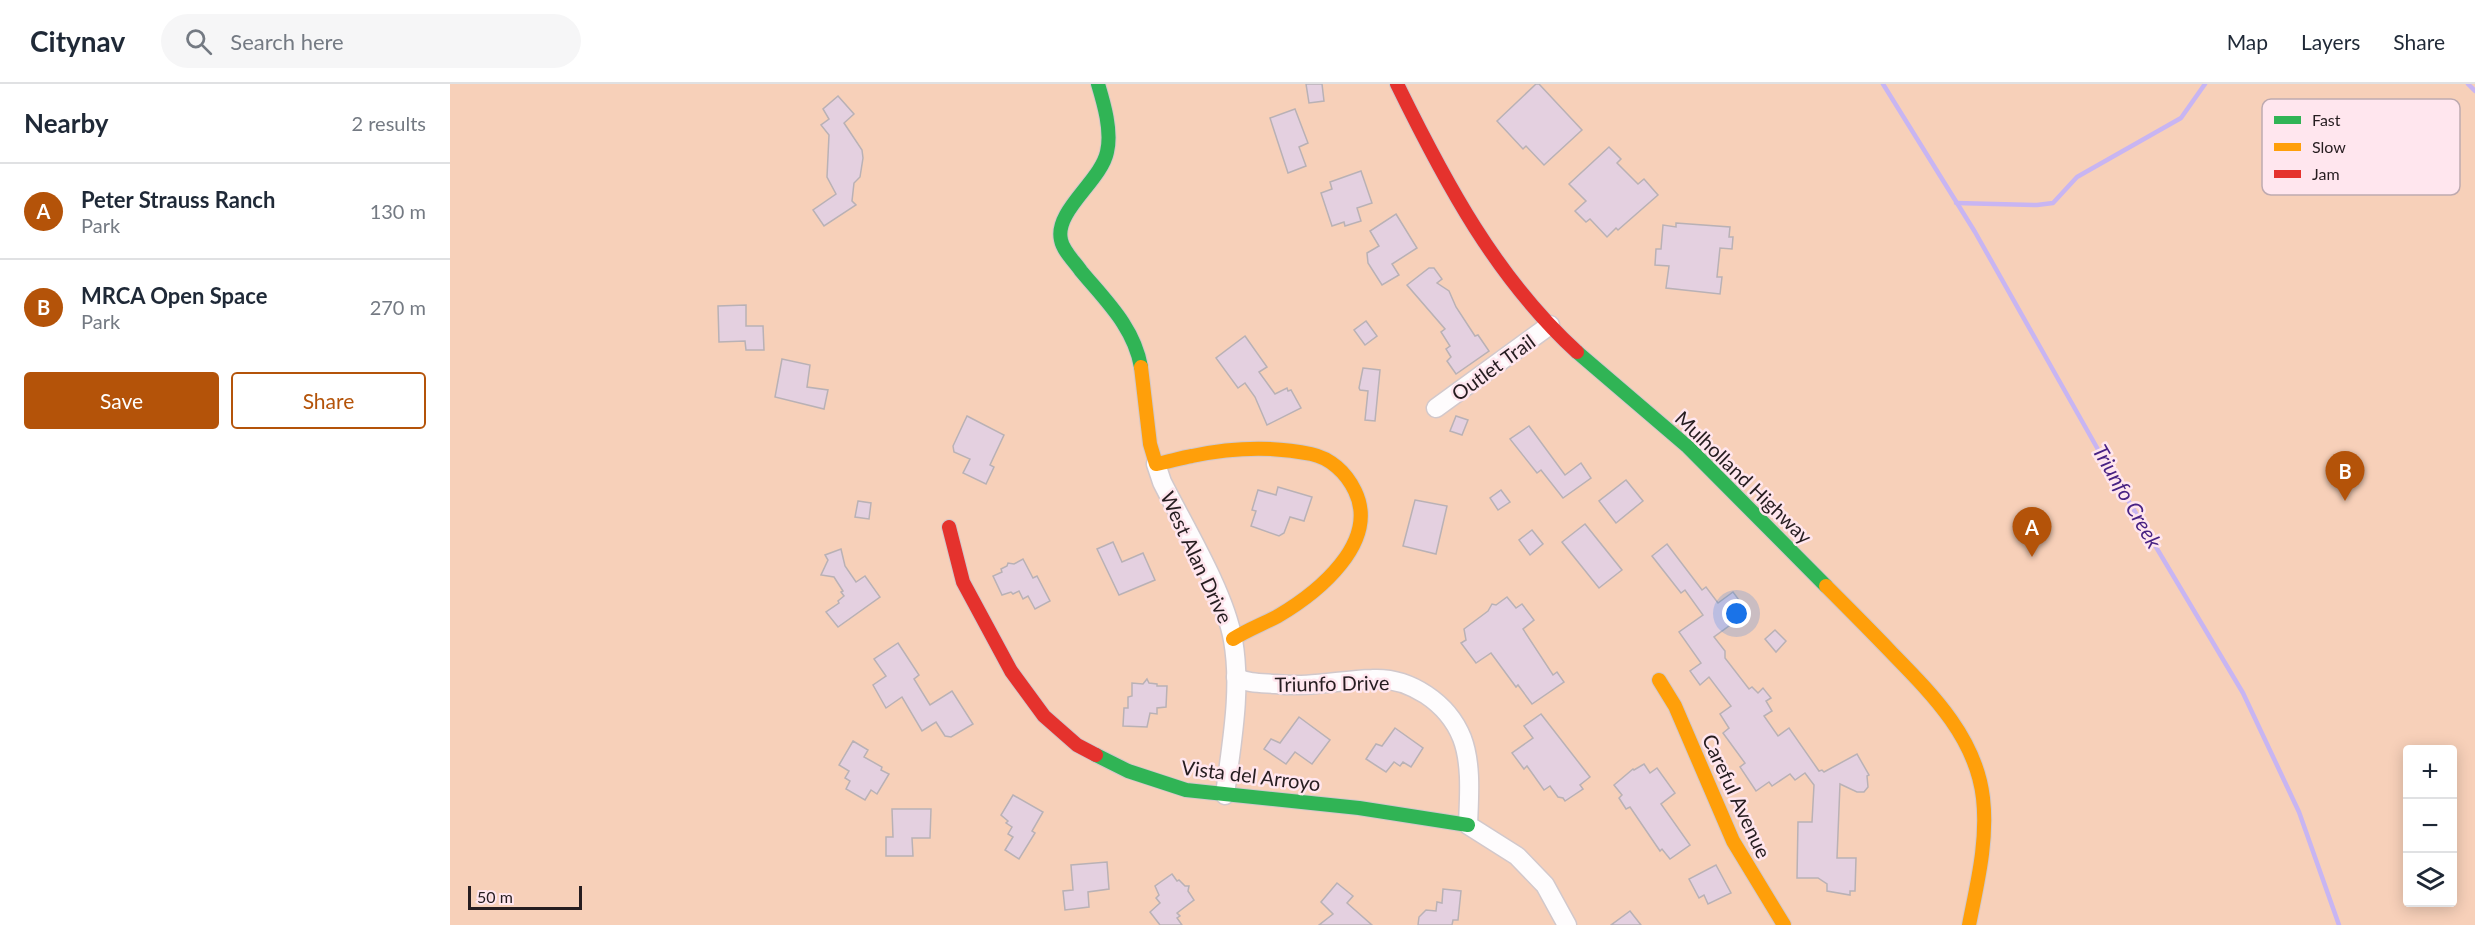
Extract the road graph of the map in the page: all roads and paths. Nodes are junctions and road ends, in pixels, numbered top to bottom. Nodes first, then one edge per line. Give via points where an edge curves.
1 (1098, 84) edge
2 (1397, 84) edge
3 (1550, 325) junction
4 (1436, 408) dead end
5 (1156, 464) junction
6 (949, 527) dead end
7 (1233, 639) junction
8 (1236, 677) junction
9 (1659, 680) dead end
10 (1225, 795) junction
11 (1468, 825) junction
12 (1567, 925) edge
13 (1784, 925) edge
14 (1969, 925) edge

1 - 5 street via 1104,105 1107,152 1062,225 1061,241 1111,304 1135,342 1141,360 1145,424
2 - 3 street, Mulholland Highway via 1487,249
3 - 4 street, Outlet Trail
3 - 14 street, Mulholland Highway via 1688,447 1899,662 1957,727 1981,777 1986,806 1982,858
5 - 7 street, West Alan Drive via 1216,589
5 - 7 street via 1214,452 1275,450 1315,454 1334,463 1350,481 1359,500 1359,530 1351,551 1329,577 1286,611
6 - 10 street, Vista del Arroyo via 963,582 976,609 1011,671 1044,716 1077,745 1128,771 1185,790
7 - 8 street, West Alan Drive
8 - 10 street, West Alan Drive
8 - 11 street, Triunfo Drive via 1292,686 1373,678 1402,682 1433,698 1462,738 1467,763
9 - 13 street, Careful Avenue via 1675,706 1733,841
10 - 11 street, Vista del Arroyo via 1359,808
11 - 12 street via 1517,856 1545,885

